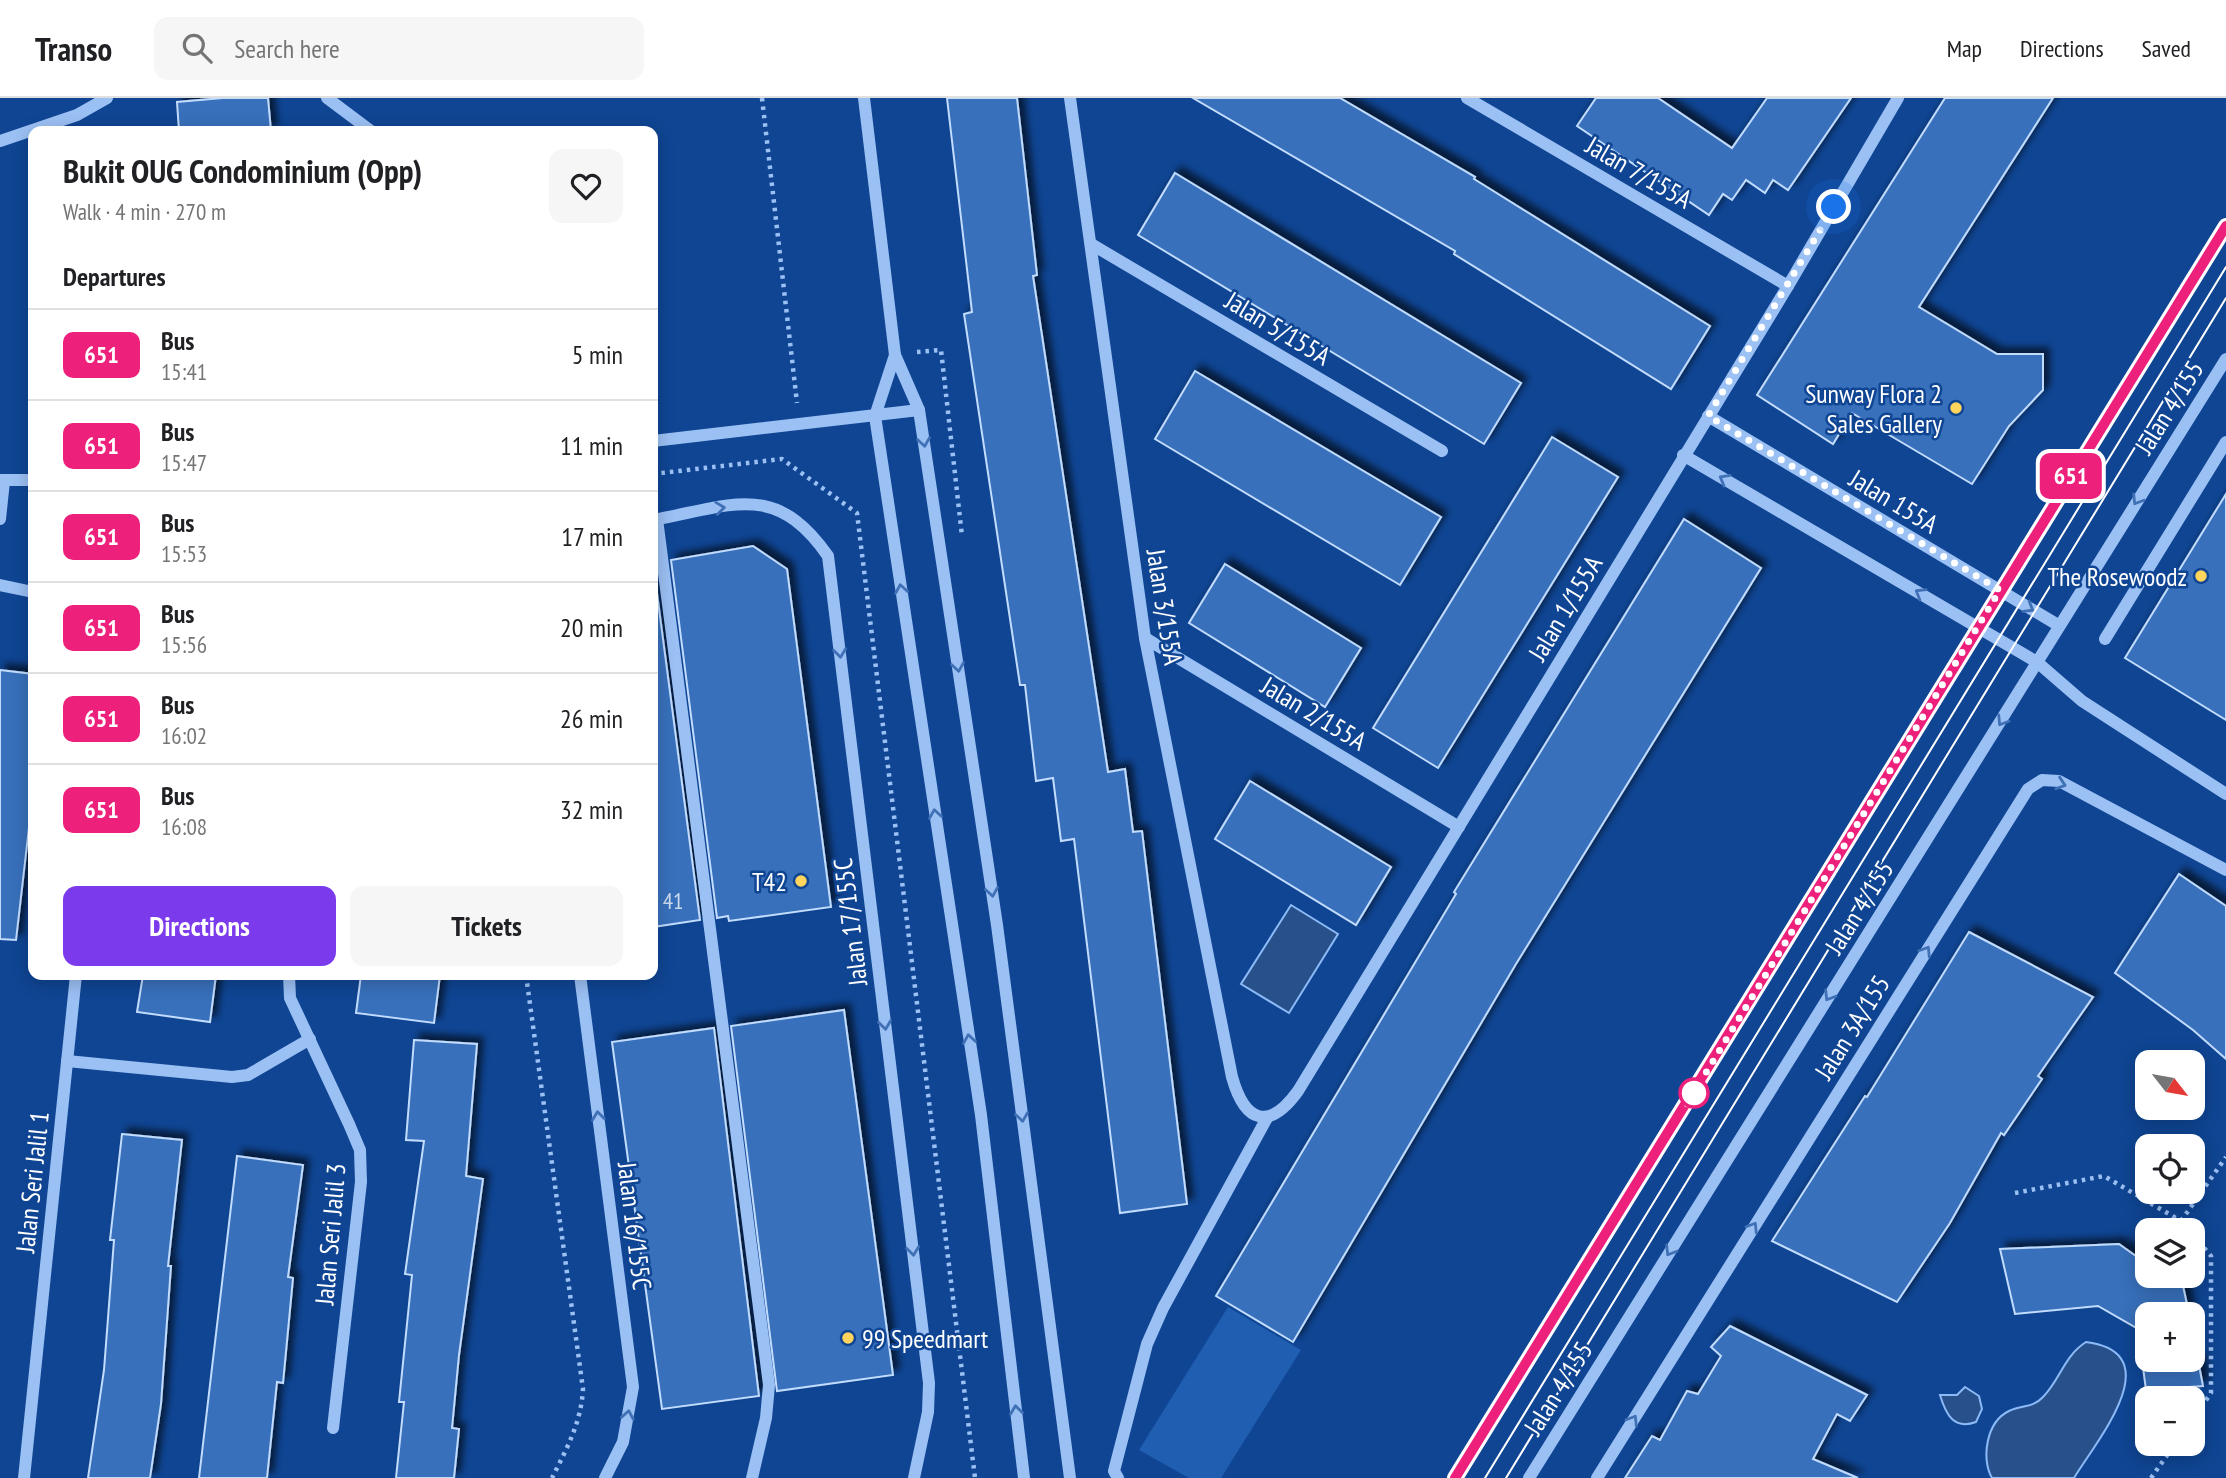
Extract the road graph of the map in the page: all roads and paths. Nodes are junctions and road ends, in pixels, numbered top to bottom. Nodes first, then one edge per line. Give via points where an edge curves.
1 (107, 98) edge
2 (327, 98) edge
3 (762, 98) edge
4 (864, 98) edge
5 (1070, 98) edge
6 (1467, 98) edge
7 (1898, 98) edge
8 (44, 126) edge
9 (364, 126) edge
10 (28, 132) edge
11 (0, 141) edge
12 (2226, 226) edge
13 (1091, 244) junction
14 (1788, 286) junction
15 (895, 355) junction
16 (2226, 359) edge
17 (919, 410) junction
18 (875, 416) junction
19 (1708, 416) junction
20 (799, 425) junction
21 (658, 440) edge
22 (2226, 442) edge
23 (1442, 452) dead end
24 (1683, 456) junction
25 (2, 480) edge
26 (28, 480) edge
27 (0, 519) edge
28 (658, 519) edge
29 (658, 543) edge
30 (0, 585) edge
31 (2000, 590) junction
32 (28, 591) edge
33 (2058, 625) junction
34 (1979, 628) junction
35 (1145, 638) junction
36 (2105, 639) dead end
37 (2037, 662) junction
38 (2226, 794) edge
39 (1459, 827) junction
40 (2226, 870) edge
41 (75, 980) edge
42 (289, 980) edge
43 (527, 980) edge
44 (581, 980) edge
45 (310, 1039) junction
46 (67, 1060) junction
47 (1267, 1118) junction
48 (2226, 1157) edge
49 (2015, 1193) dead end
50 (2176, 1218) edge
51 (2183, 1218) edge
52 (2205, 1249) edge
53 (2205, 1402) edge
54 (333, 1428) dead end
55 (2167, 1456) edge
56 (24, 1478) edge
57 (552, 1478) edge
58 (605, 1478) edge
59 (752, 1478) edge
60 (914, 1478) edge
61 (1024, 1478) edge
62 (1070, 1478) edge
63 (1118, 1478) edge
64 (1455, 1478) edge
65 (1529, 1478) edge
66 (1597, 1478) edge
67 (2151, 1478) edge

1 - 8 street
2 - 9 street
3 - 20 path
4 - 15 street
5 - 13 street, Jalan 3/155A
6 - 14 street, Jalan 7/155A
7 - 14 street, Jalan 1/155A
10 - 11 street
12 - 31 street, Jalan 4/155
13 - 23 street, Jalan 5/155A
13 - 35 street, Jalan 3/155A
14 - 19 street, Jalan 1/155A
15 - 17 street
15 - 18 street
16 -> 33 street, Jalan 4/155
17 - 18 street
17 -> 62 street via 997,925
18 - 20 street
61 -> 18 street via 981,1115
19 - 24 street, Jalan 1/155A
19 - 31 street, Jalan 155A
20 - 21 street
22 - 36 street
34 -> 24 street
24 - 39 street, Jalan 1/155A
25 - 26 street
25 - 27 street
28 -> 60 street, Jalan 17/155C via 761,503 790,514 811,531 828,556 929,1383 928,1412
29 - 59 street via 769,1385
30 - 32 street
31 -> 33 street, Jalan 155A
31 - 34 street, Jalan 4/155
33 - 37 street, Jalan 4/155
34 - 37 street
34 - 64 street, Jalan 4/155
35 - 39 street, Jalan 2/155A
35 - 47 street, Jalan 3/155A via 1238,1097 1252,1114
37 - 38 street via 2082,701
37 -> 65 street, Jalan 4/155
39 - 47 street, Jalan 1/155A via 1298,1091 1284,1110
66 -> 40 street, Jalan 3A/155 via 2028,789 2042,780 2059,781
41 - 46 street, Jalan Seri Jalil 1
42 - 45 street, Jalan Seri Jalil 3 via 290,998
43 - 57 path via 583,1389 574,1434
58 -> 44 street, Jalan 16/155C via 623,1442 633,1387
45 - 46 street via 248,1075 232,1077
45 - 54 street, Jalan Seri Jalil 3 via 360,1150 361,1182
46 - 56 street, Jalan Seri Jalil 1
47 - 63 street via 1147,1345 1114,1471
48 - 51 path
49 - 50 path via 2104,1176
52 - 53 path via 2211,1256 2211,1394
55 - 67 path

